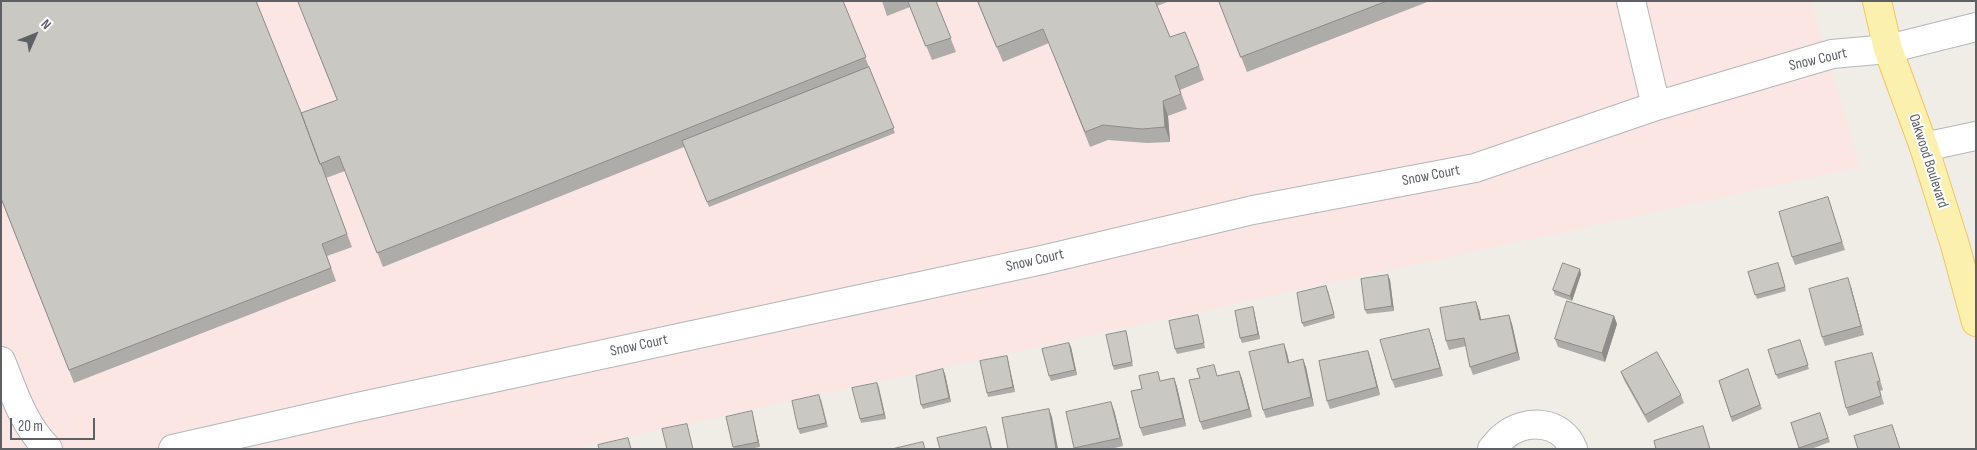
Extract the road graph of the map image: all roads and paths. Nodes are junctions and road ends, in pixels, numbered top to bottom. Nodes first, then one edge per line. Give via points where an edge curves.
1 (1631, 1) edge
2 (1877, 1) edge
3 (1976, 28) edge
4 (1888, 49) junction
5 (1656, 106) junction
6 (1976, 136) edge
7 (1924, 147) junction
8 (1976, 322) edge
9 (1, 361) edge
10 (48, 449) edge
11 (173, 449) edge
12 (1492, 449) edge
13 (1573, 449) edge

1 - 5 street
2 - 4 main road, Oakwood Boulevard
3 - 4 street, Snow Court
4 - 5 street, Snow Court via 1832,54
4 - 7 main road, Oakwood Boulevard
5 - 11 street, Snow Court via 1475,168 1253,210 1032,262
6 - 7 street
7 - 8 main road, Oakwood Boulevard
9 - 10 street via 22,414
12 - 13 street via 1503,436 1524,426 1540,424 1554,428 1569,439

